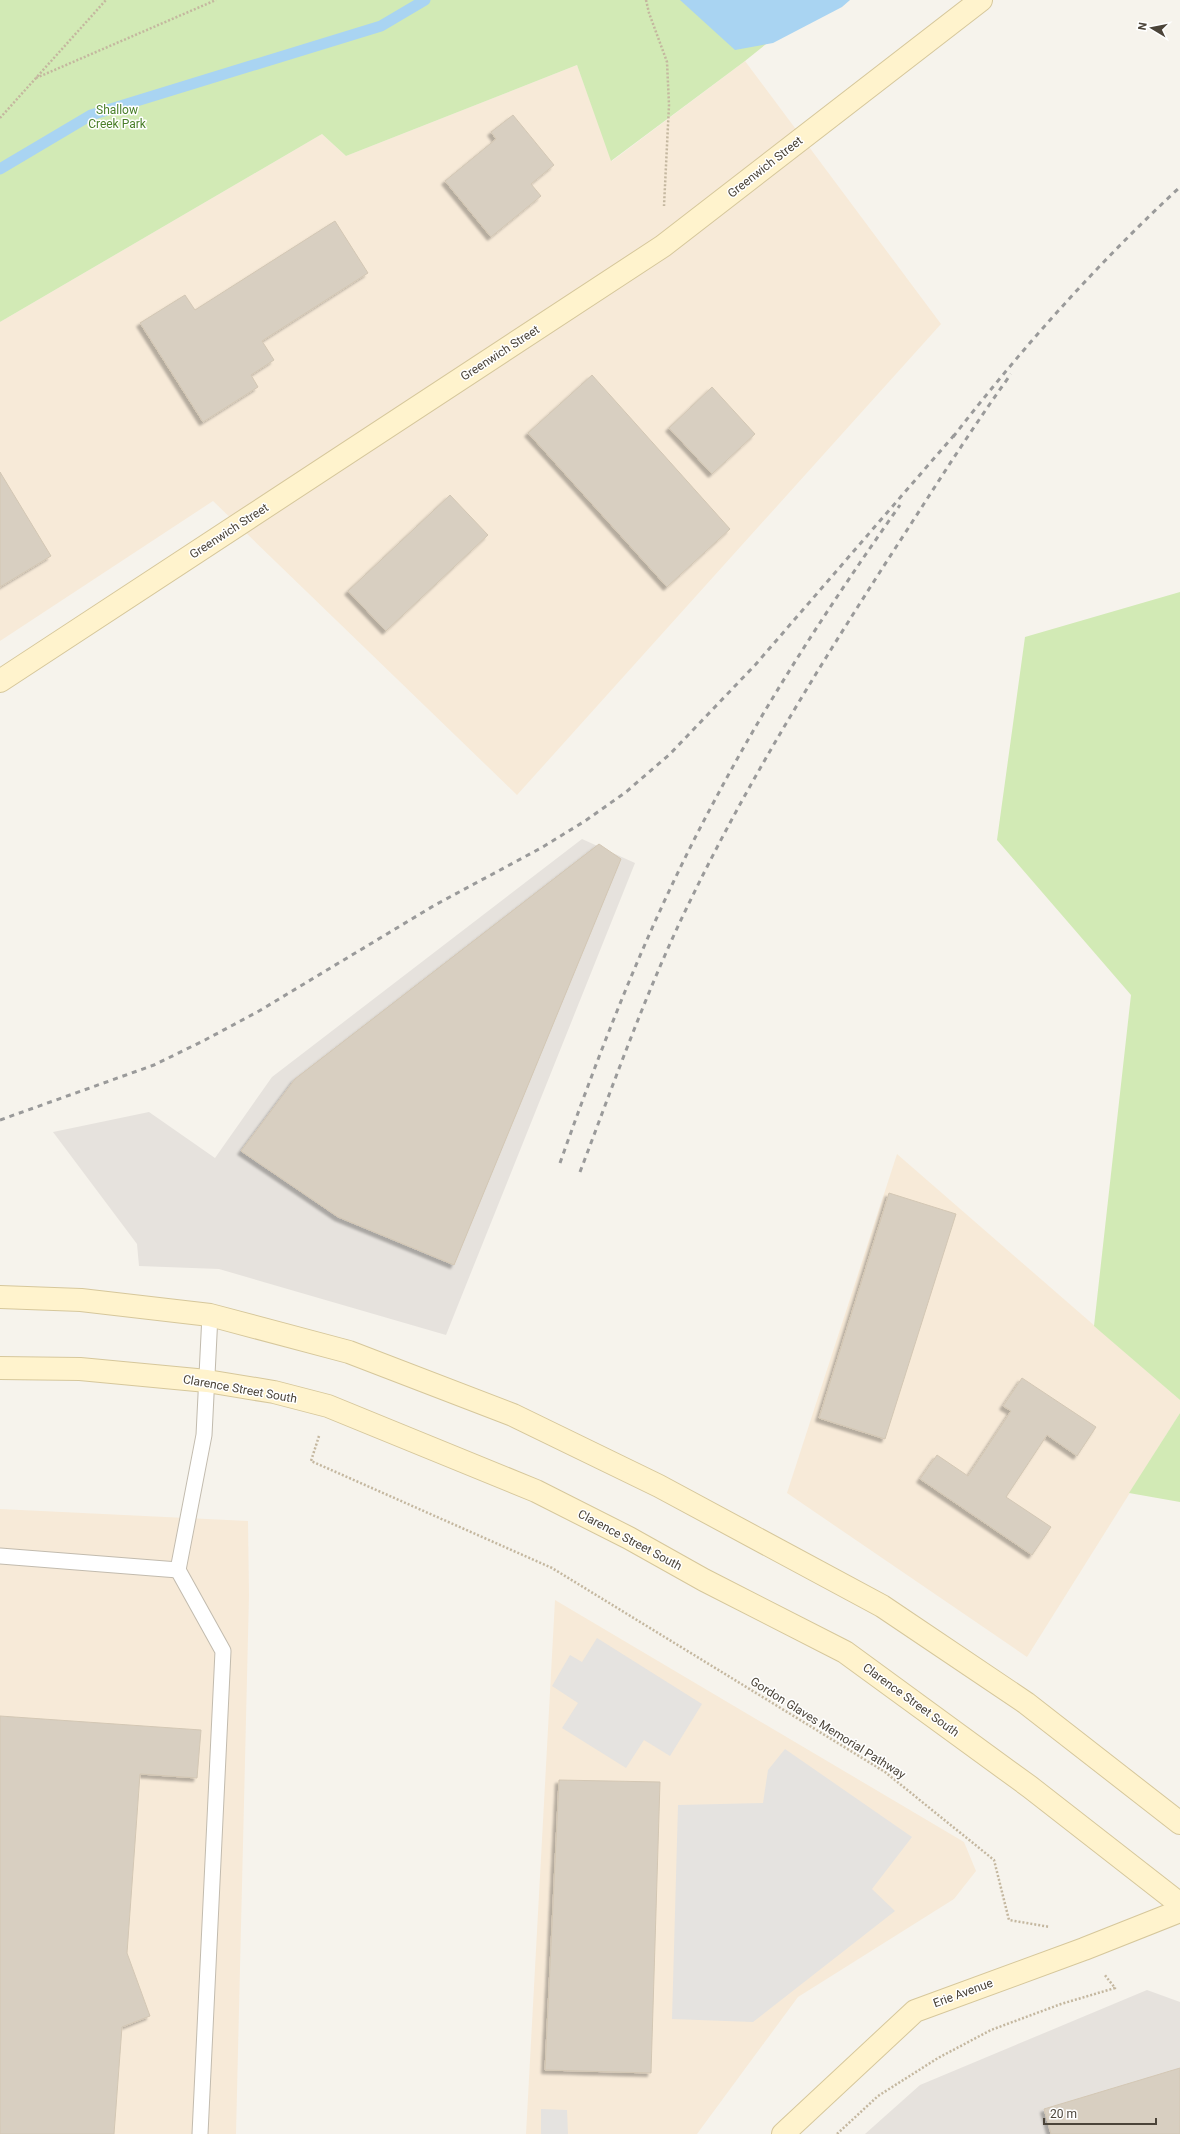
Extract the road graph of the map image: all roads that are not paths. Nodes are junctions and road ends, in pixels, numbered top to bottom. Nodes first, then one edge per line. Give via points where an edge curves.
1 (981, 0) edge
2 (0, 681) edge
3 (0, 1297) edge
4 (210, 1315) junction
5 (0, 1368) edge
6 (207, 1381) junction
7 (0, 1556) edge
8 (178, 1570) junction
9 (1180, 1824) edge
10 (1180, 1904) edge
11 (1180, 1911) edge
12 (200, 2134) edge
13 (783, 2134) edge

1 - 2 main road, Greenwich Street via 663,246
3 - 4 main road via 81,1300
4 - 6 lane
4 - 9 main road via 349,1352 499,1410 666,1489 882,1606 1026,1703
5 - 6 main road, Clarence Street South via 80,1369
6 - 8 lane via 204,1435
6 - 10 main road, Clarence Street South via 274,1392 328,1406 536,1491 845,1652 1030,1787
7 - 8 lane
8 - 12 lane via 223,1651
11 - 13 main road, Erie Avenue via 915,2011

